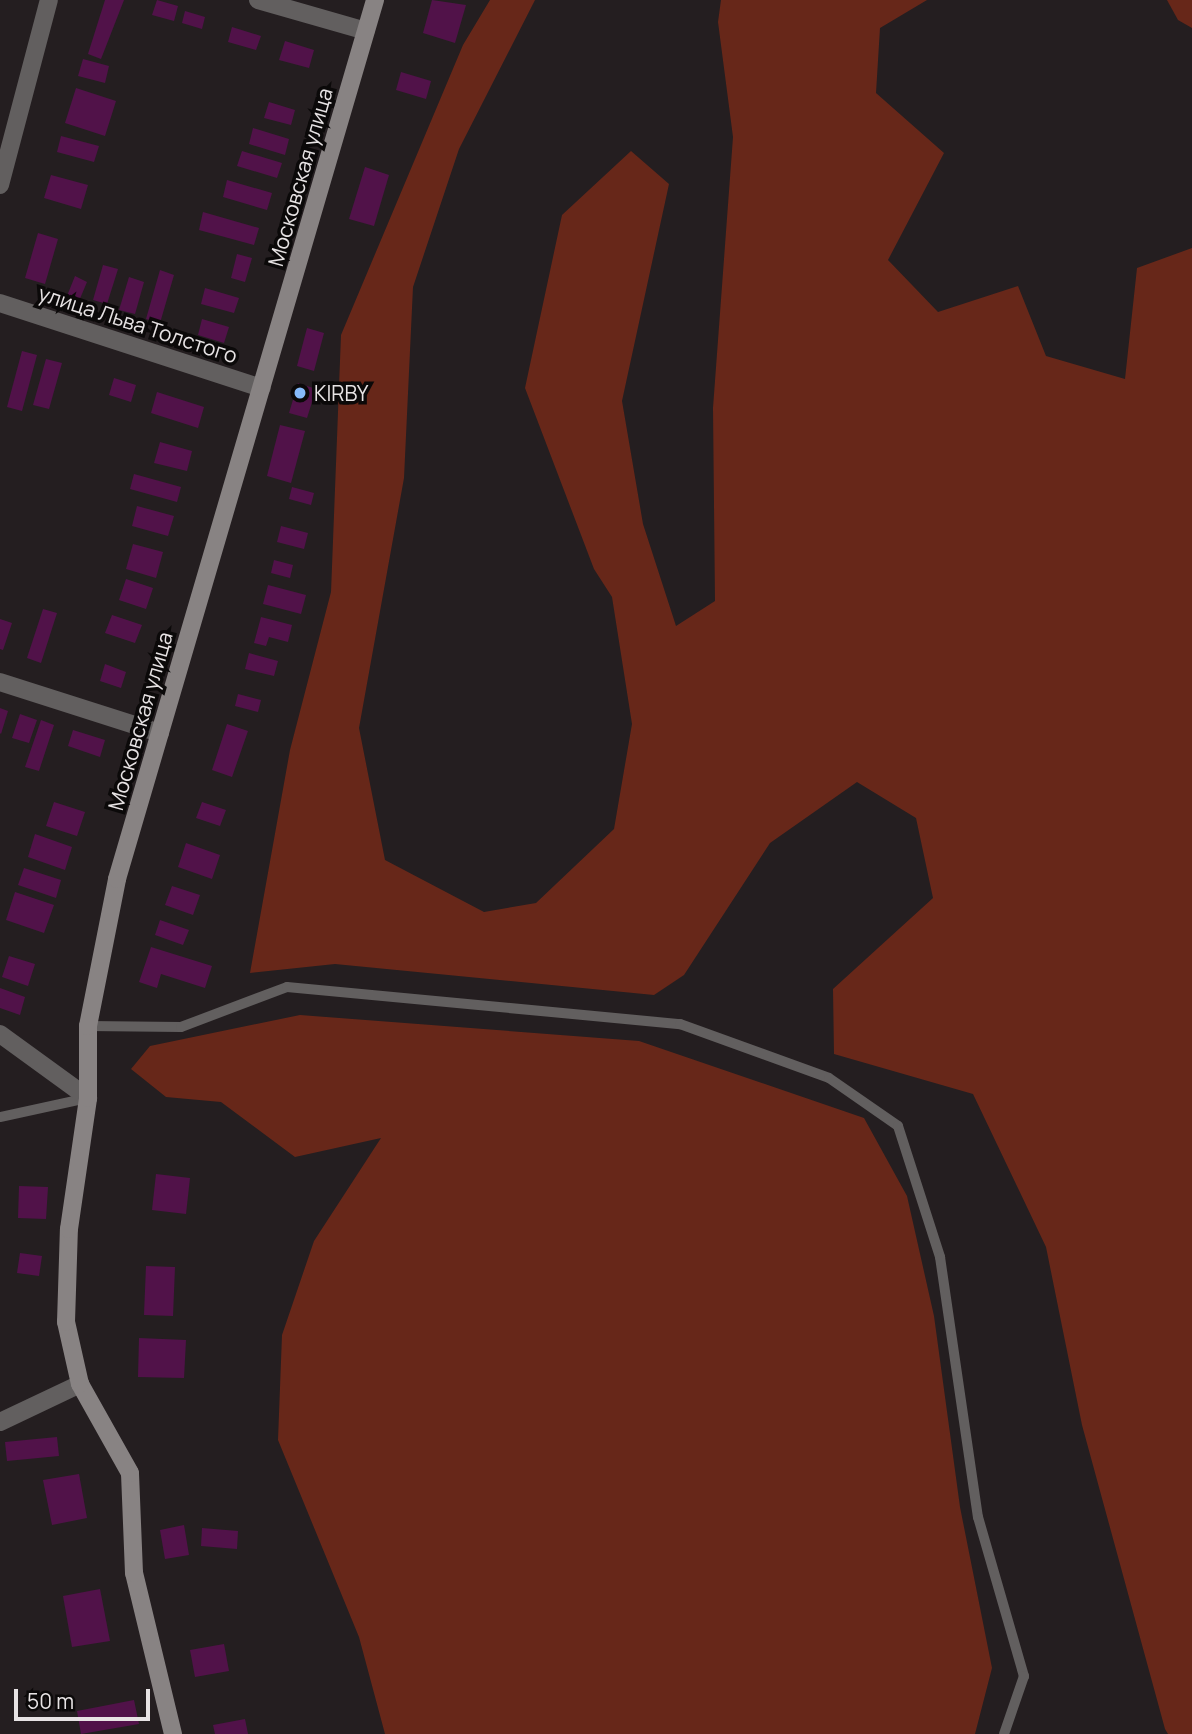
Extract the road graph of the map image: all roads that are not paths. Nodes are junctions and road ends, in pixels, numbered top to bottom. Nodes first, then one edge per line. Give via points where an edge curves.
1 (49, 0) edge
2 (258, 0) edge
3 (375, 0) edge
4 (366, 31) junction
5 (0, 185) edge
6 (0, 303) edge
7 (262, 388) junction
8 (0, 682) edge
9 (160, 733) junction
10 (88, 1026) junction
11 (0, 1034) edge
12 (88, 1098) junction
13 (0, 1117) edge
14 (80, 1384) junction
15 (0, 1422) edge
16 (173, 1734) edge
17 (1004, 1734) edge

1 - 5 street
2 - 4 street
3 - 4 street, Московская улица
4 - 7 street, Московская улица
6 - 7 street, улица Льва Толстого
7 - 9 street, Московская улица
8 - 9 street
9 - 10 street, Московская улица via 117,879
10 - 12 street, Московская улица
10 - 17 lane via 181,1027 287,987 680,1024 829,1078 898,1126 940,1257 978,1517 1024,1676
11 - 12 street
12 - 13 lane
12 - 14 street, Московская улица via 69,1229 66,1308
14 - 15 street
14 - 16 street, Московская улица via 130,1473 134,1573

